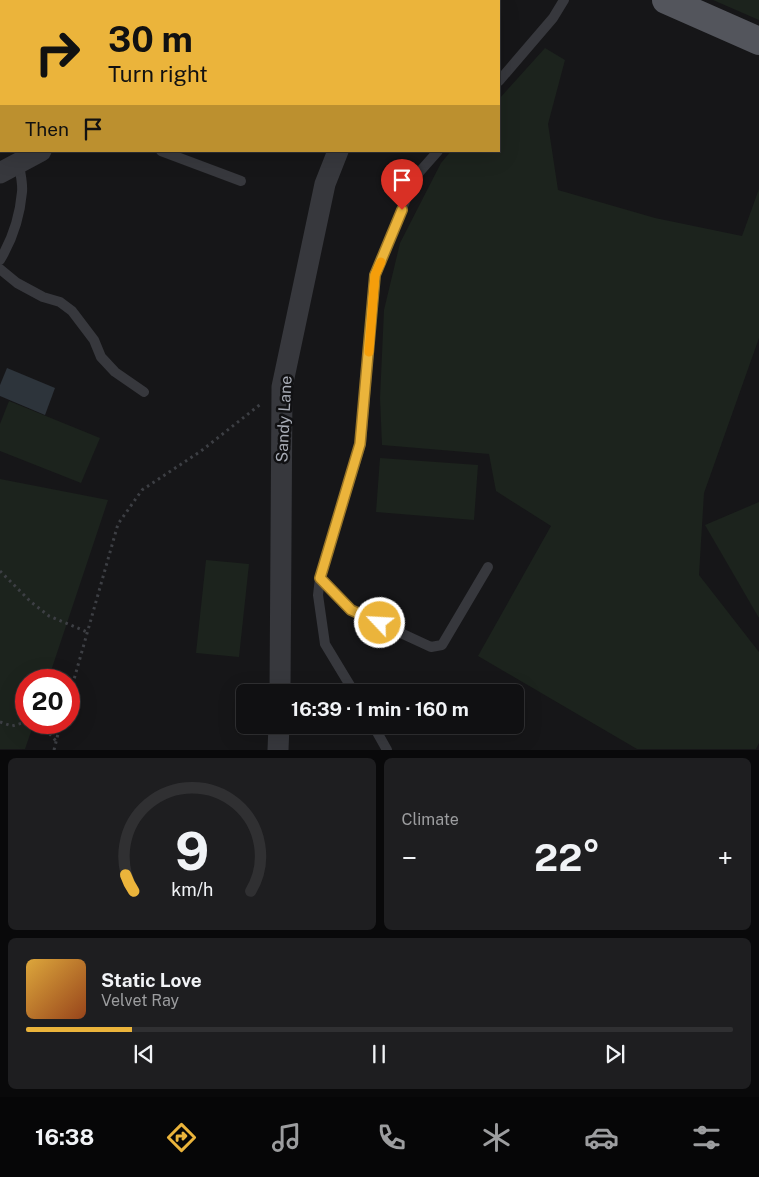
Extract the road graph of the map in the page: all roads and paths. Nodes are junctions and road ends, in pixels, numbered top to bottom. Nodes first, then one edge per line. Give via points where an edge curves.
1 (564, 0) edge
2 (666, 0) edge
3 (759, 41) edge
4 (500, 80) edge
5 (39, 152) edge
6 (164, 152) edge
7 (338, 152) edge
8 (437, 152) edge
9 (19, 164) junction
10 (0, 173) edge
11 (241, 181) dead end
12 (0, 260) edge
13 (0, 268) edge
14 (282, 387) junction
15 (144, 392) dead end
16 (488, 567) dead end
17 (0, 571) edge
18 (320, 578) junction
19 (87, 632) junction
20 (77, 669) edge
21 (280, 684) edge
22 (349, 684) edge
23 (0, 722) edge
24 (15, 725) edge
25 (50, 734) edge
26 (58, 734) edge
27 (279, 734) edge
28 (378, 734) edge
29 (56, 741) junction
30 (54, 750) edge
31 (278, 750) edge
32 (387, 750) edge

1 - 4 lane via 553,18
2 - 3 main road
5 - 9 street
6 - 11 lane
7 - 14 street, Sandy Lane via 325,184
8 - 18 lane via 415,177 375,275 360,444
9 - 10 street
9 - 12 lane via 22,190 17,221
13 - 15 lane via 17,283 60,302 72,311 94,340 101,357 115,372
14 - 19 path via 201,450 142,490 118,524
14 - 21 street, Sandy Lane
16 - 18 lane via 442,645 431,647 351,610
17 - 19 path via 49,616
18 - 22 lane via 318,595 325,644
19 - 20 path
23 - 24 path
25 - 29 path
26 - 29 path
27 - 31 street
28 - 32 lane
29 - 30 path

